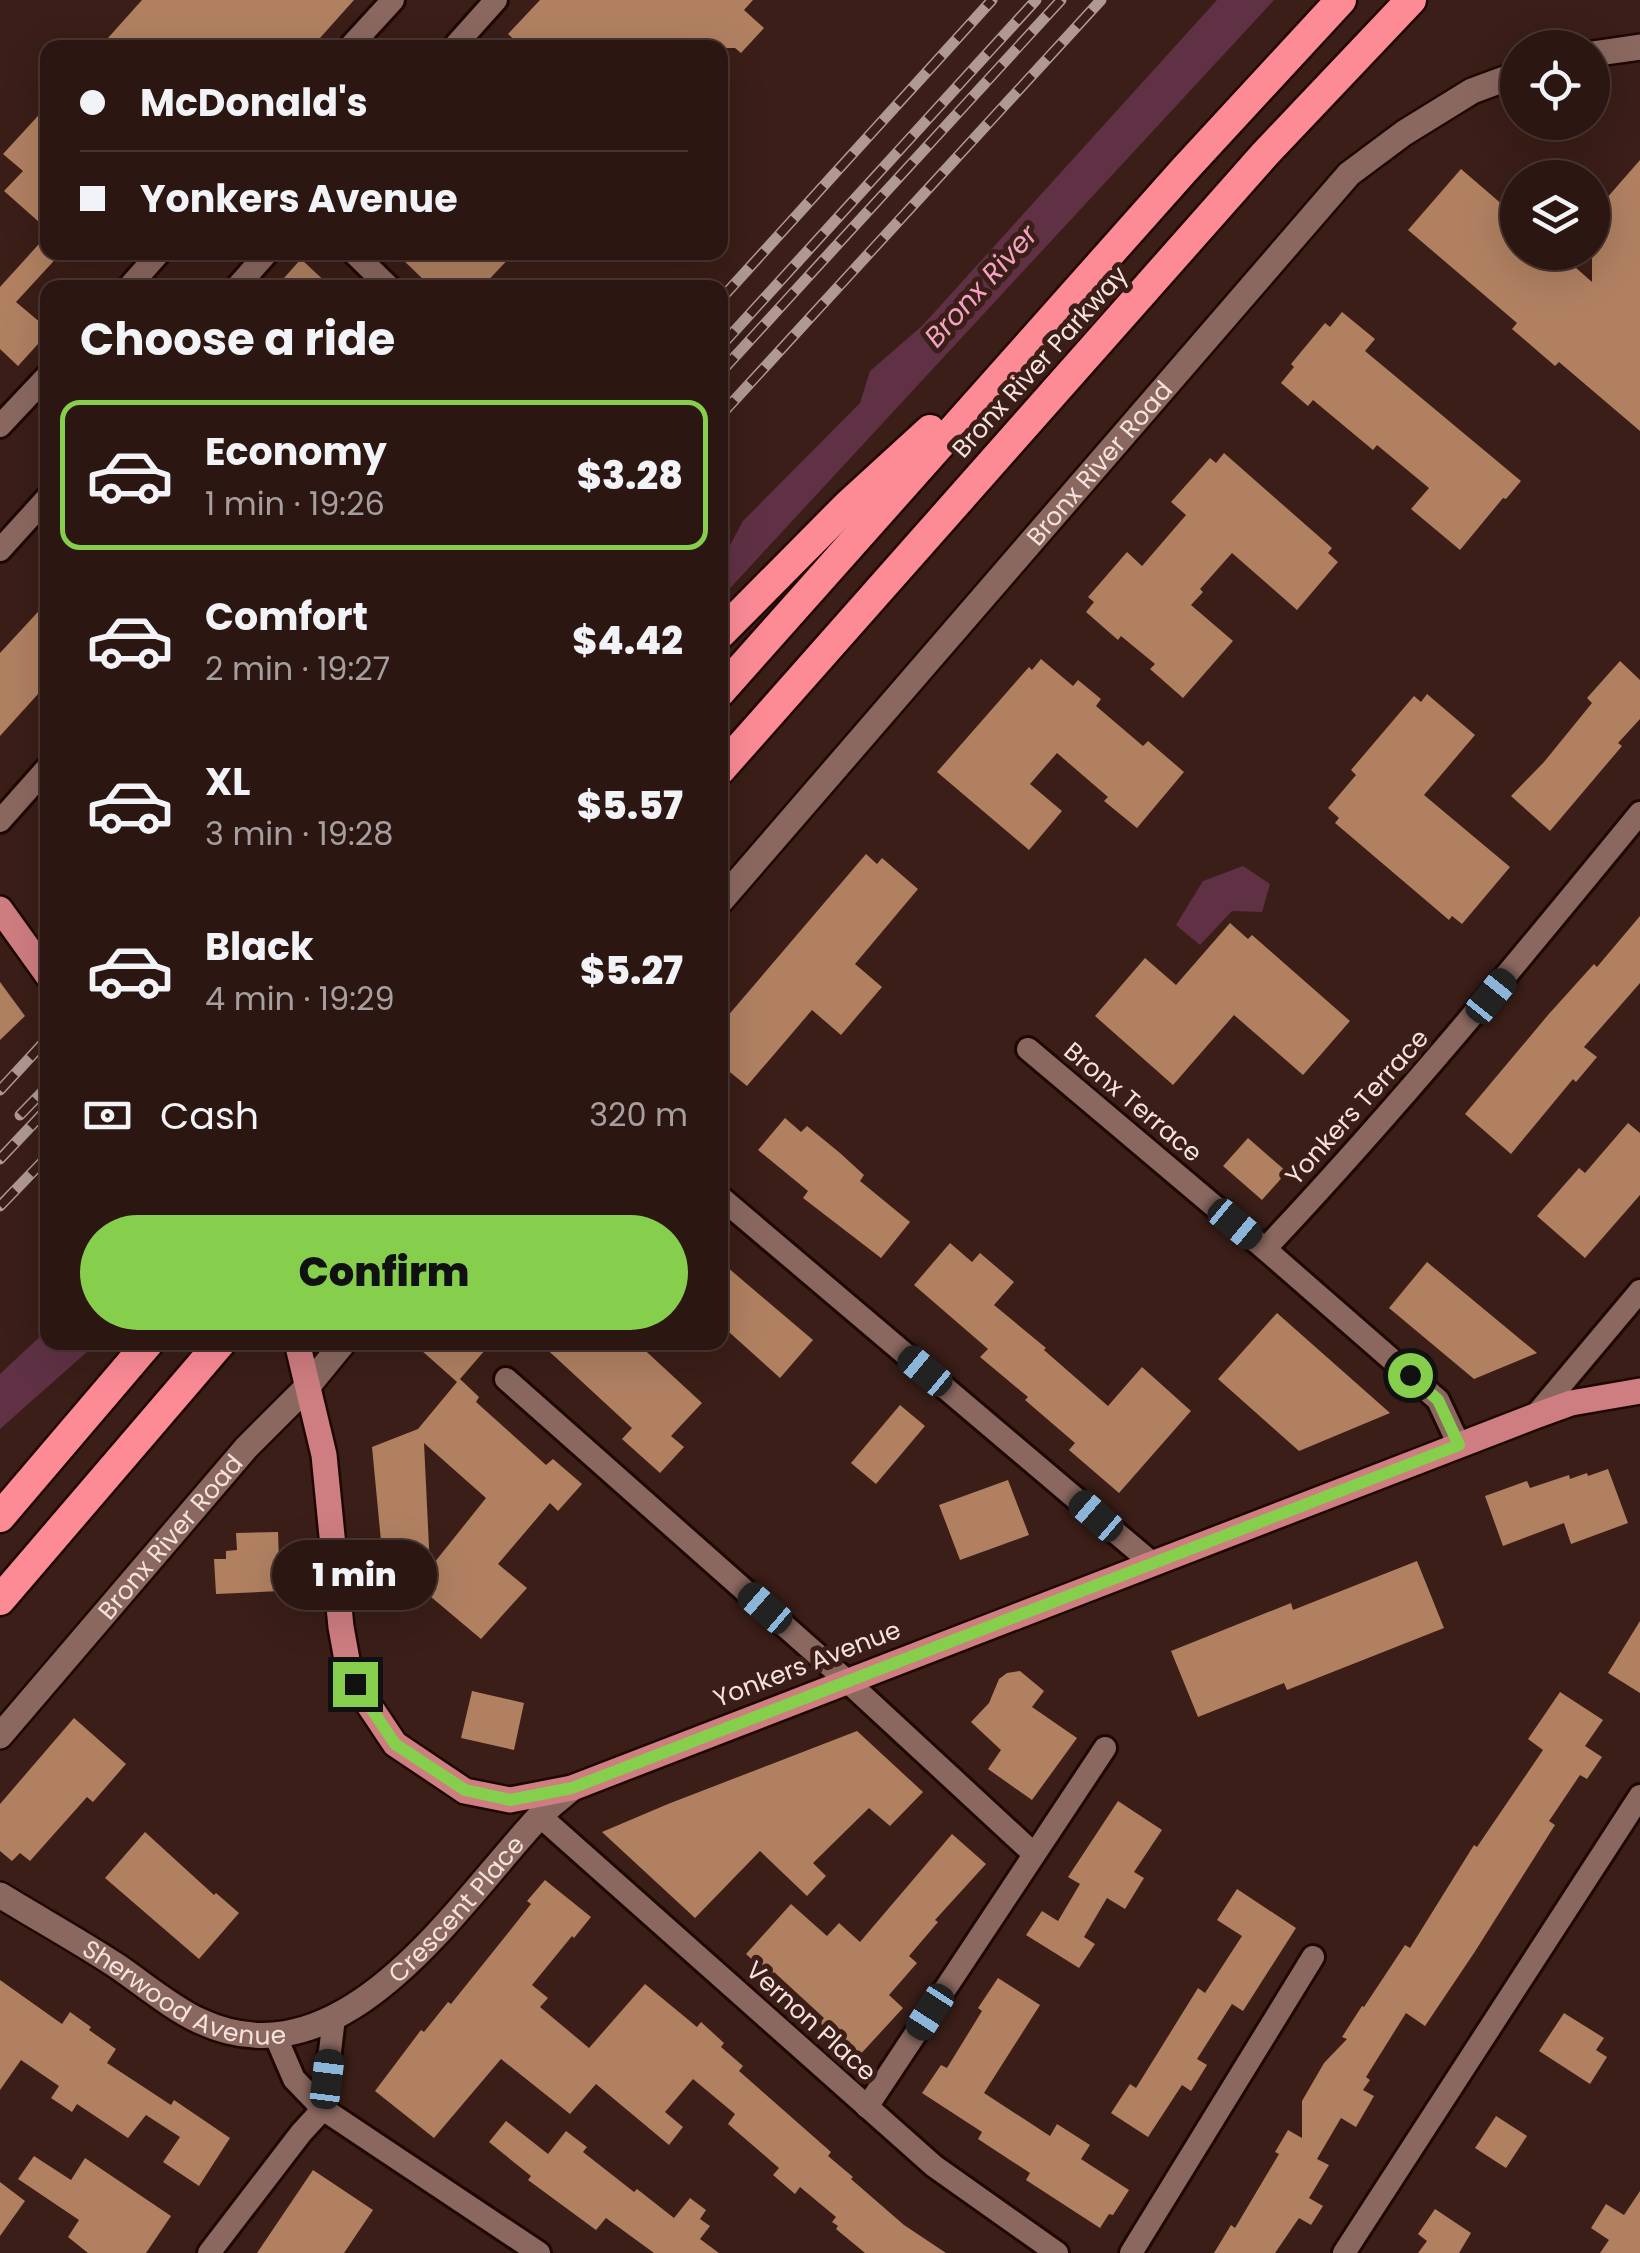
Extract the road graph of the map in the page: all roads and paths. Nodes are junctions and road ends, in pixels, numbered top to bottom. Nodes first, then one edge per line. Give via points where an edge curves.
1 (392, 0) edge
2 (496, 0) edge
3 (1341, 0) edge
4 (1411, 0) edge
5 (356, 40) edge
6 (460, 40) edge
7 (1640, 47) edge
8 (1610, 51) edge
9 (1500, 81) edge
10 (153, 260) edge
11 (261, 260) edge
12 (361, 260) edge
13 (135, 280) edge
14 (243, 280) edge
15 (382, 280) edge
16 (1054, 316) junction
17 (40, 384) edge
18 (0, 426) edge
19 (40, 506) edge
20 (0, 550) edge
21 (728, 626) edge
22 (728, 683) edge
23 (728, 761) edge
24 (40, 776) edge
25 (1640, 813) edge
26 (0, 821) edge
27 (728, 893) edge
28 (0, 909) edge
29 (40, 965) edge
30 (1028, 1049) dead end
31 (728, 1204) edge
32 (1265, 1249) junction
33 (1640, 1291) edge
34 (142, 1350) edge
35 (215, 1350) edge
36 (299, 1350) edge
37 (337, 1350) edge
38 (506, 1379) dead end
39 (308, 1386) junction
40 (1640, 1391) edge
41 (1535, 1416) junction
42 (1459, 1445) junction
43 (0, 1517) edge
44 (1153, 1564) junction
45 (0, 1600) edge
46 (847, 1681) junction
47 (0, 1736) edge
48 (1105, 1748) dead end
49 (572, 1788) junction
50 (1640, 1796) edge
51 (540, 1816) junction
52 (1034, 1854) junction
53 (0, 1895) edge
54 (1313, 1957) dead end
55 (334, 2018) junction
56 (275, 2035) junction
57 (867, 2107) junction
58 (323, 2109) junction
59 (209, 2253) edge
60 (539, 2253) edge
61 (1057, 2253) edge
62 (1131, 2253) edge
63 (1344, 2253) edge

1 - 5 street
2 - 6 street
3 - 16 highway, Bronx River Parkway
4 - 23 highway, Bronx River Parkway via 1254,167
7 - 8 street
9 - 27 street, Bronx River Road via 1404,133 1349,174
10 - 13 street
11 - 14 street
12 - 15 street
16 - 21 highway
16 - 22 highway, Bronx River Parkway
17 - 18 street
19 - 20 street
24 - 26 street
25 - 32 street, Yonkers Terrace via 1444,1052
28 - 29 main road
30 - 32 street, Bronx Terrace
31 - 44 street
32 - 42 street, Bronx Terrace via 1438,1400
33 - 41 street
34 - 43 highway
35 - 45 highway
36 - 39 main road, Yonkers Avenue
37 - 39 street, Bronx River Road
38 - 46 street
39 - 47 street, Bronx River Road via 246,1448
39 - 49 main road, Yonkers Avenue via 324,1454 341,1626 355,1684 395,1744 465,1790 510,1800
40 - 41 main road, Yonkers Avenue
41 - 42 main road, Yonkers Avenue
42 - 44 main road, Yonkers Avenue
44 - 46 main road, Yonkers Avenue
46 - 49 main road, Yonkers Avenue
46 - 52 street
48 - 52 street
49 - 51 street, Crescent Place
50 - 63 street
51 - 55 street, Crescent Place via 415,1957
51 - 57 street, Vernon Place
52 - 57 street
53 - 56 street, Sherwood Avenue via 198,2021 237,2034
54 - 62 street
55 - 56 street, Crescent Place
55 - 58 street
56 - 58 street, Sherwood Avenue via 294,2079
57 - 61 street, Vernon Place via 934,2166
58 - 59 street
58 - 60 street, Sherwood Avenue

